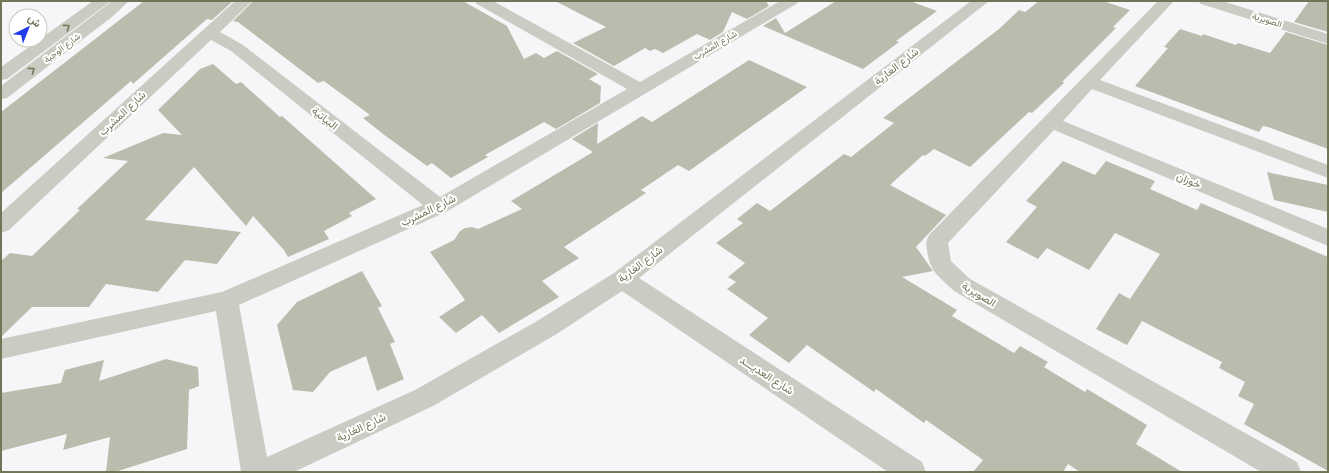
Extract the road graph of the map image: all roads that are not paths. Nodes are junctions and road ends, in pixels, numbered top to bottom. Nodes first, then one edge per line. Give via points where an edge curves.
1 (81, 1) edge
2 (103, 1) edge
3 (121, 1) edge
4 (244, 1) edge
5 (482, 1) edge
6 (981, 1) edge
7 (1166, 1) edge
8 (1206, 1) edge
9 (787, 2) edge
10 (48, 24) edge
11 (209, 33) junction
12 (1328, 39) edge
13 (15, 48) edge
14 (1, 58) edge
15 (1, 75) edge
16 (1088, 82) junction
17 (640, 89) junction
18 (1, 94) edge
19 (1050, 122) junction
20 (1328, 172) edge
21 (439, 207) junction
22 (1, 225) edge
23 (1328, 238) edge
24 (622, 279) junction
25 (226, 300) junction
26 (1, 350) edge
27 (904, 470) edge
28 (255, 472) edge
29 (264, 472) edge
30 (1287, 472) edge

1 - 10 street
15 -> 2 street, شارع الوجبة
18 -> 3 street, شارع الوجبة
4 - 11 street, شارع المشرب
5 - 17 street
6 - 24 street, شارع الغارية
7 - 16 street, الصويرية
8 - 12 street, الصويرية
9 - 17 street, شارع المشرب
11 - 21 street, البياتية via 237,48
11 - 22 street, شارع المشرب
13 - 14 street
16 - 19 street, الصويرية
16 - 20 street
17 - 21 street, شارع المشرب
19 - 23 street, خوزان
19 - 30 street, الصويرية via 937,241 940,264 962,285
21 - 25 street, شارع المشرب
24 - 27 street, شارع العديـــد
24 - 29 street, شارع الغارية via 546,328 424,398
25 - 26 street, شارع المشرب
25 - 28 street

